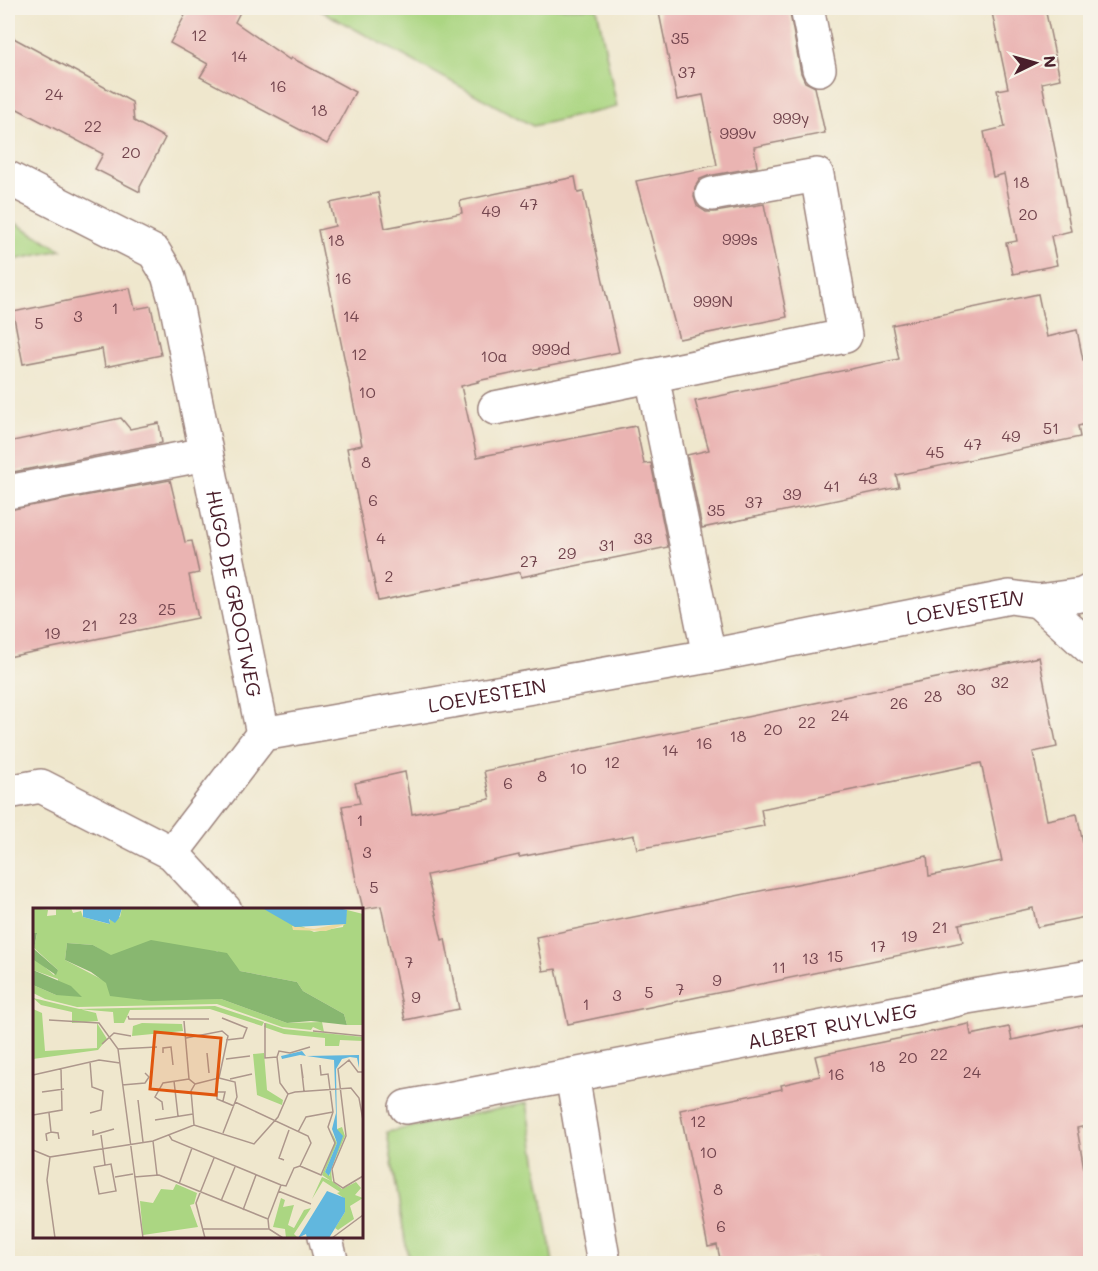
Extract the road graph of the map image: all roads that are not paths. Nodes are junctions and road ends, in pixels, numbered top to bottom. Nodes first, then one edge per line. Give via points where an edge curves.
1 (807, 8) edge
2 (819, 69) dead end
3 (8, 178) edge
4 (712, 194) dead end
5 (652, 376) junction
6 (495, 408) dead end
7 (206, 454) junction
8 (8, 492) edge
9 (1090, 591) edge
10 (1038, 601) junction
11 (1090, 648) edge
12 (709, 656) junction
13 (263, 734) junction
14 (8, 792) edge
15 (172, 853) junction
16 (224, 908) edge
17 (1090, 977) edge
18 (572, 1075) junction
19 (406, 1107) dead end
20 (326, 1238) edge
21 (332, 1263) edge
22 (604, 1263) edge

1 - 2 street
3 - 7 street, HUGO DE GROOTWEG via 154,252 168,275 176,303
4 - 5 street via 817,175 845,336
5 - 6 street
5 - 12 street
7 - 8 street
7 - 13 street, HUGO DE GROOTWEG
9 - 10 street, LOEVESTEIN
10 - 11 street
10 - 12 street, LOEVESTEIN via 1010,597
12 - 13 street, LOEVESTEIN
13 - 15 street
14 - 15 street via 41,786
15 - 16 street
17 - 18 street, ALBERT RUYLWEG via 967,997
18 - 19 street, ALBERT RUYLWEG
18 - 22 street
20 - 21 street

